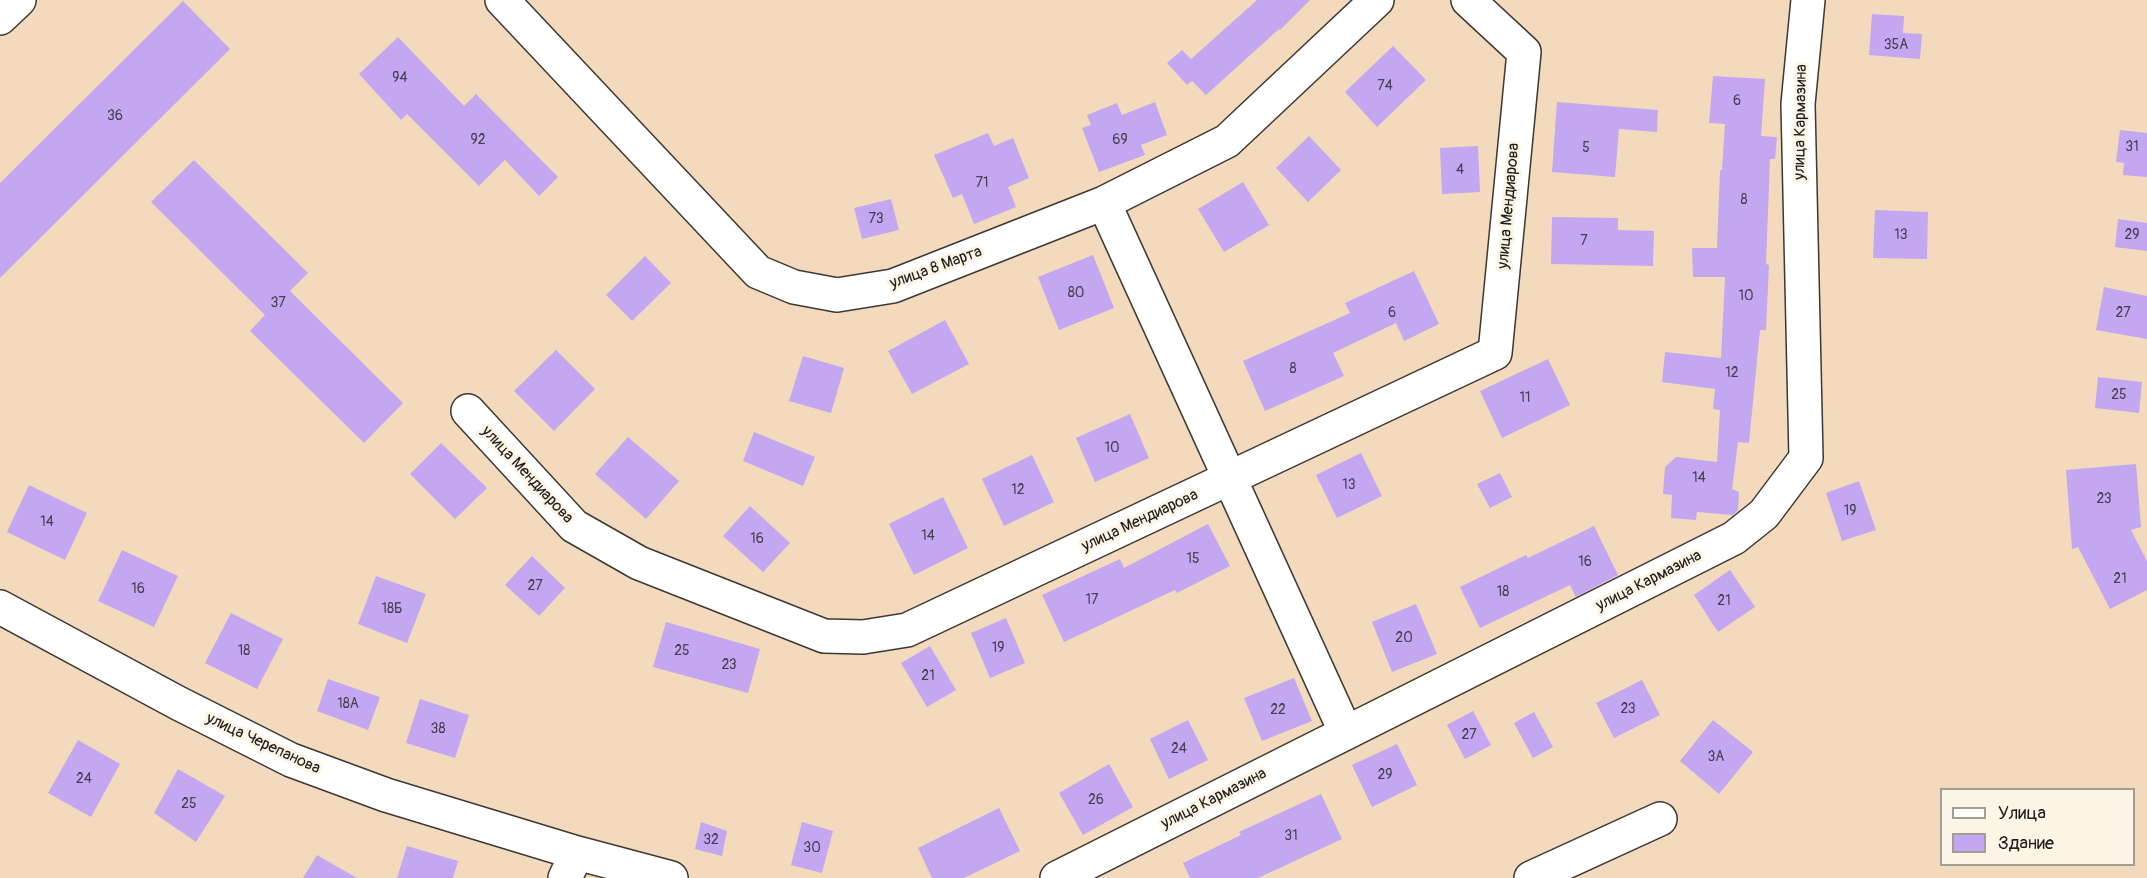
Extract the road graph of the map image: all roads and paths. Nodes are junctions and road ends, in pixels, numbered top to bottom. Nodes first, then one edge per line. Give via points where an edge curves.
1 (20, 0) edge
2 (502, 0) edge
3 (1377, 0) edge
4 (1468, 0) edge
5 (1808, 0) edge
6 (0, 18) edge
7 (1104, 203) junction
8 (468, 411) dead end
9 (1230, 479) junction
10 (0, 608) edge
11 (1346, 733) junction
12 (1660, 819) dead end
13 (571, 865) edge
14 (671, 878) edge
15 (1057, 878) edge
16 (1531, 878) edge

1 - 6 street
2 - 7 street, улица 8 Марта via 758,272 794,287 837,295 893,286
3 - 7 street, улица 8 Марта via 1227,141
4 - 9 street, улица Мендиарова via 1524,52 1495,353
5 - 11 street, улица Кармазина via 1798,104 1806,458 1764,514 1734,538
7 - 9 street
8 - 9 street, улица Мендиарова via 574,526 639,563 824,636 863,637 907,630
9 - 11 street
10 - 13 street, улица Черепанова via 291,760
11 - 15 street, улица Кармазина
12 - 16 street
13 - 14 street

